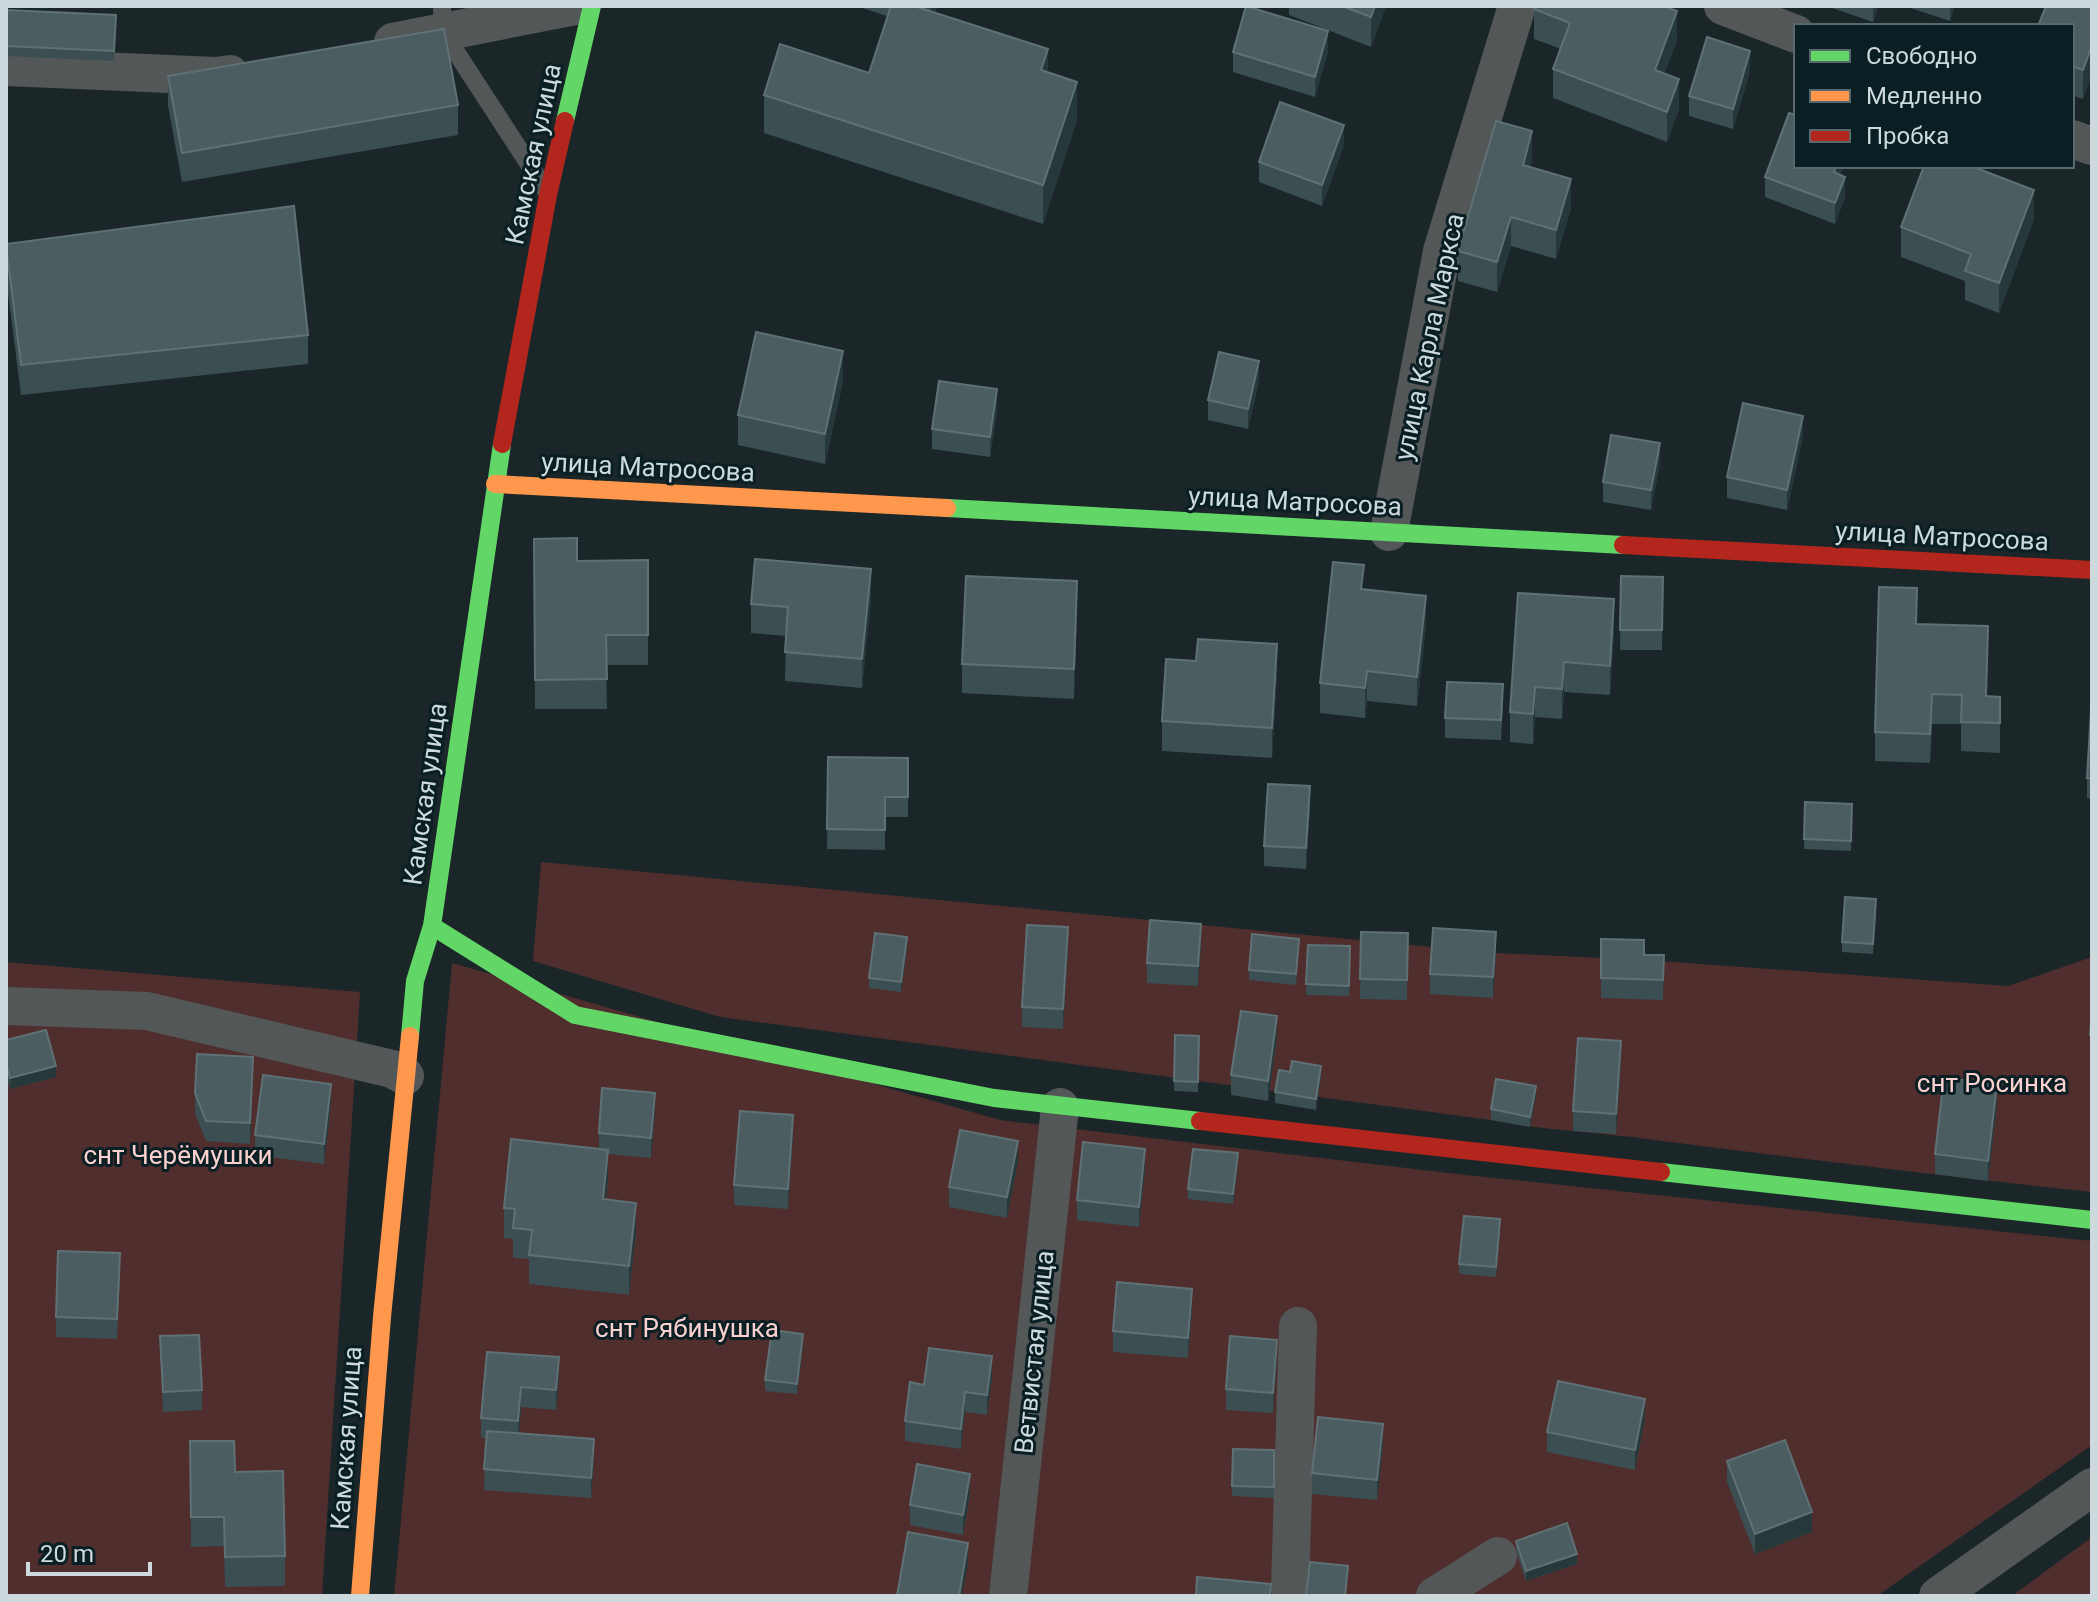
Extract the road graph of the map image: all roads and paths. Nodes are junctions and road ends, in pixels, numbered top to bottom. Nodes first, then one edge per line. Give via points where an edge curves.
1 (575, 6) edge
2 (592, 6) edge
3 (1517, 6) edge
4 (1723, 6) edge
5 (443, 19) edge
6 (1794, 33) edge
7 (352, 50) edge
8 (6, 67) edge
9 (261, 67) edge
10 (548, 195) junction
11 (495, 484) junction
12 (1389, 532) junction
13 (2092, 570) edge
14 (432, 926) junction
15 (6, 1006) edge
16 (405, 1076) junction
17 (1060, 1107) junction
18 (2092, 1220) edge
19 (1298, 1326) dead end
20 (2092, 1487) edge
21 (1498, 1556) dead end
22 (360, 1596) edge
23 (1008, 1596) edge
24 (1295, 1596) edge
25 (1435, 1596) edge
26 (1938, 1596) edge

1 - 5 street
2 - 10 street, Камская улица
3 - 12 street, улица Карла Маркса via 1442,251
4 - 6 street
5 - 7 street
5 - 10 lane
8 - 9 street via 216,76
10 - 11 street, Камская улица
11 - 12 street, улица Матросова
11 - 14 street, Камская улица
12 - 13 street, улица Матросова
14 - 16 street, Камская улица via 415,981
14 - 17 street via 575,1015
15 - 16 street via 147,1011
16 - 22 street, Камская улица
17 - 18 street
17 - 23 street, Ветвистая улица
19 - 24 street via 1290,1587
20 - 26 street
21 - 25 street

